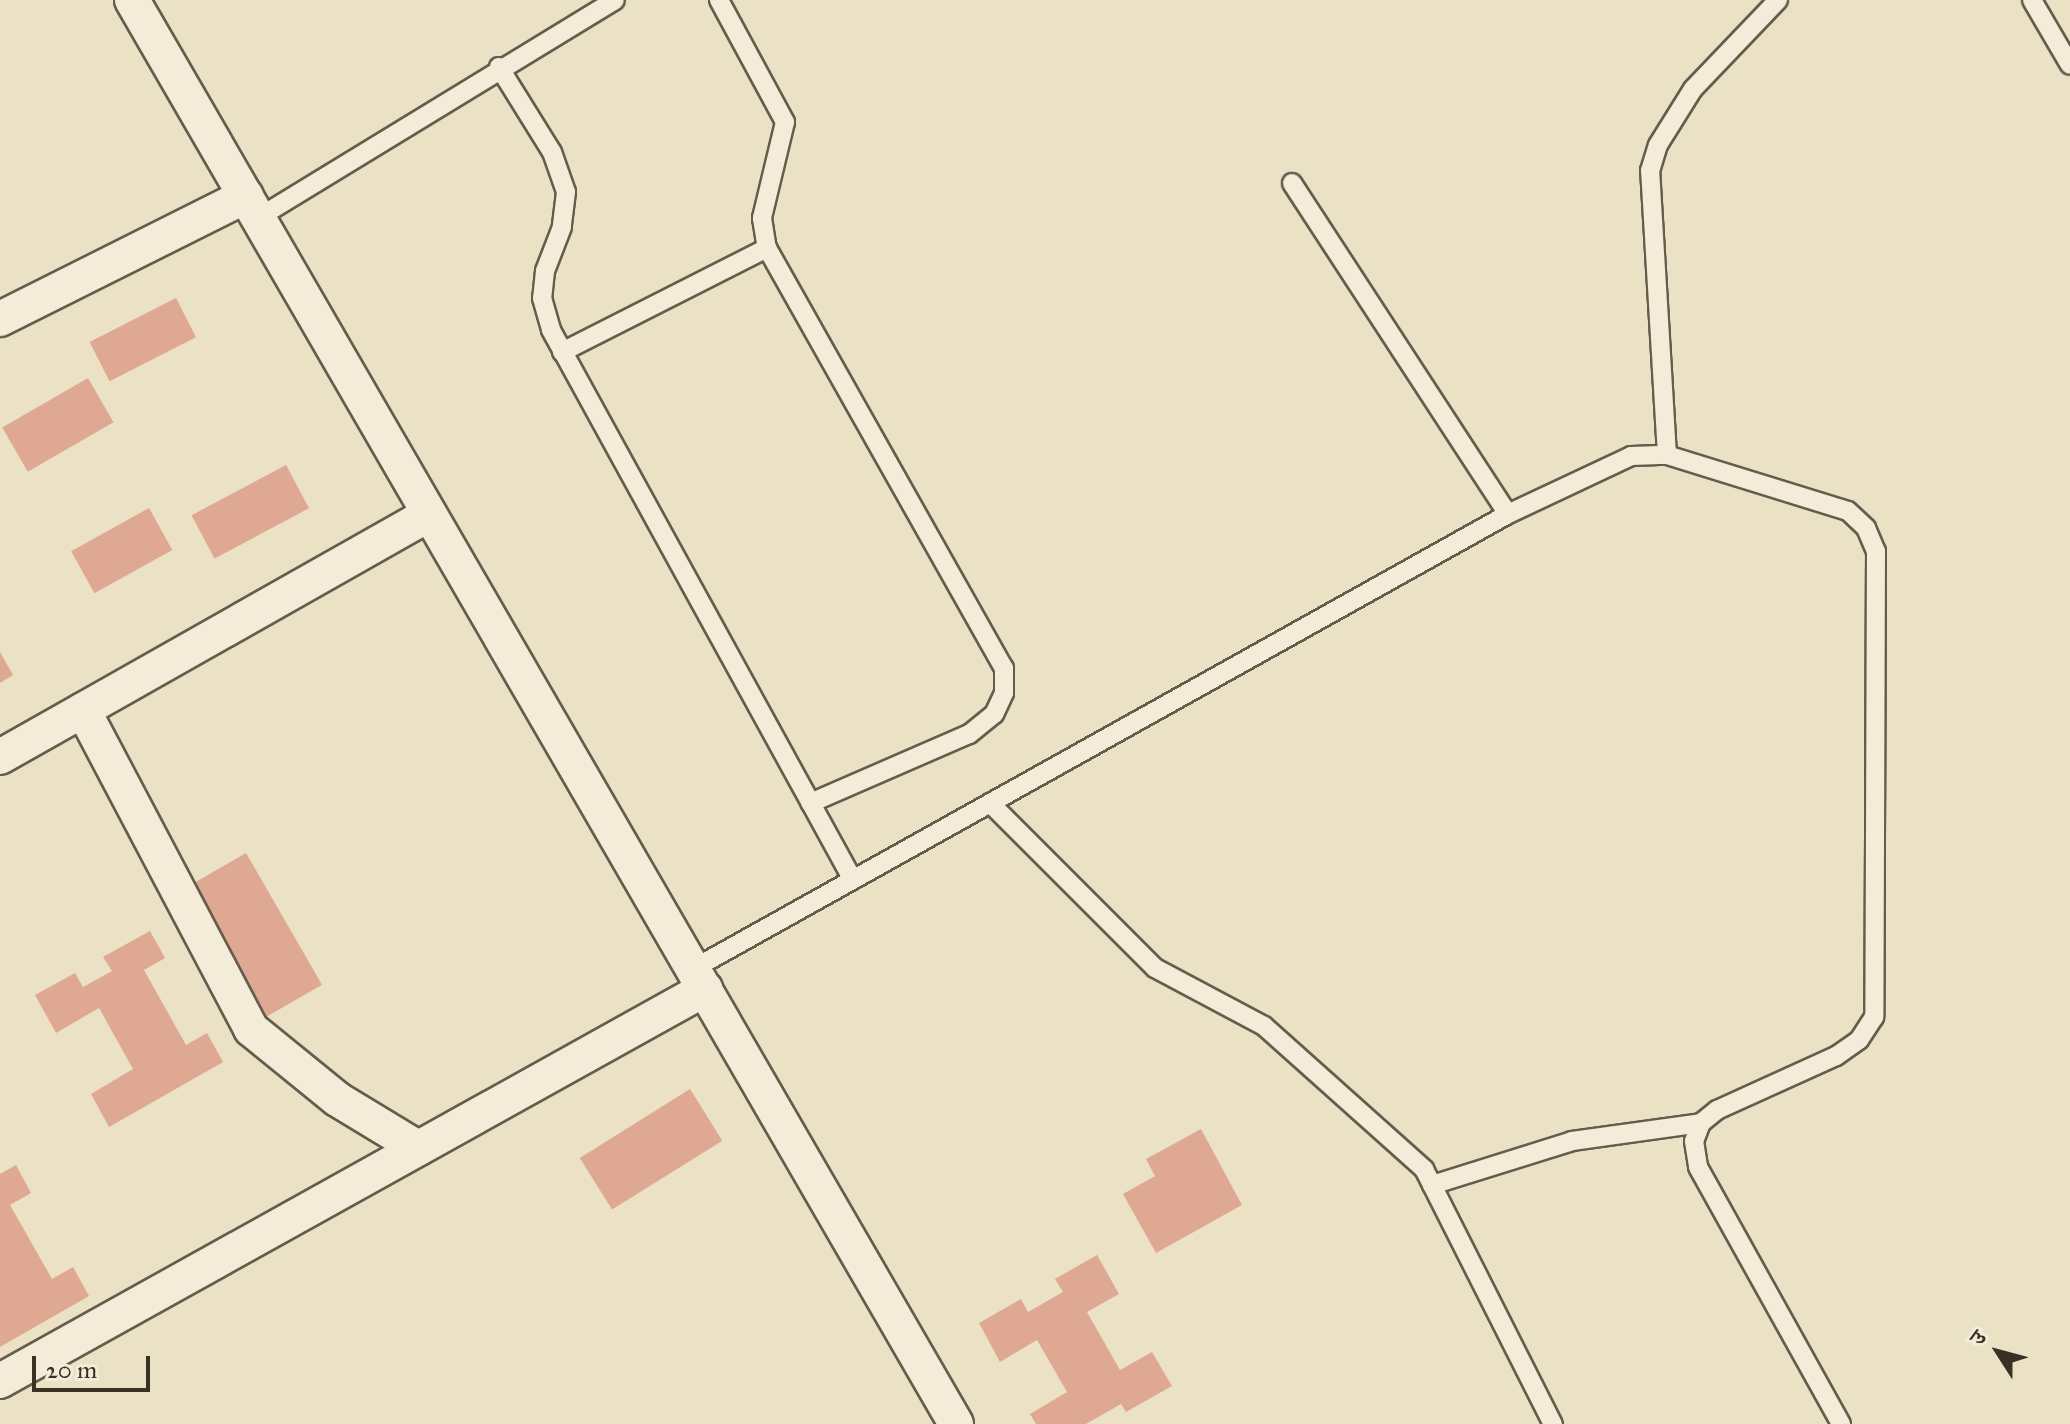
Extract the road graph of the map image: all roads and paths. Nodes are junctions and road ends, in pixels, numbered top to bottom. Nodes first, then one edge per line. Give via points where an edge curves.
1 (132, 0) edge
2 (615, 0) edge
3 (719, 0) edge
4 (1778, 0) edge
5 (2032, 0) edge
6 (2070, 65) edge
7 (499, 67) junction
8 (1292, 183) dead end
9 (252, 207) junction
10 (767, 248) junction
11 (0, 319) edge
12 (562, 352) junction
13 (1667, 455) junction
14 (429, 514) junction
15 (1508, 514) junction
16 (83, 710) junction
17 (0, 757) edge
18 (810, 803) junction
19 (990, 803) junction
20 (853, 880) junction
21 (699, 979) junction
22 (1701, 1123) junction
23 (418, 1148) junction
24 (1432, 1185) junction
25 (0, 1381) edge
26 (956, 1424) edge
27 (1553, 1424) edge
28 (1841, 1424) edge

1 - 9 street
2 - 7 lane
3 - 10 lane via 785,122 762,218
4 - 13 lane via 1693,89 1658,145 1650,171
5 - 6 lane
7 - 9 lane
7 - 12 lane via 552,152 566,192 542,298
8 - 15 lane
9 - 11 street
9 - 14 street
10 - 12 lane
10 - 18 lane via 1004,668 1004,693 994,714 969,734
12 - 18 lane
13 - 15 lane via 1631,456
13 - 22 lane via 1848,511 1866,528 1876,551 1874,1017 1859,1040 1836,1056 1717,1110
14 - 16 street
14 - 21 street
15 - 19 lane
16 - 17 street
16 - 23 street via 251,1029 337,1099
18 - 20 lane
19 - 20 lane
19 - 24 lane via 1155,968 1264,1026 1399,1142
20 - 21 lane
21 - 23 street
21 - 26 street
22 - 24 lane via 1572,1141
22 - 28 lane via 1694,1141 1698,1167
23 - 25 street
24 - 27 lane

